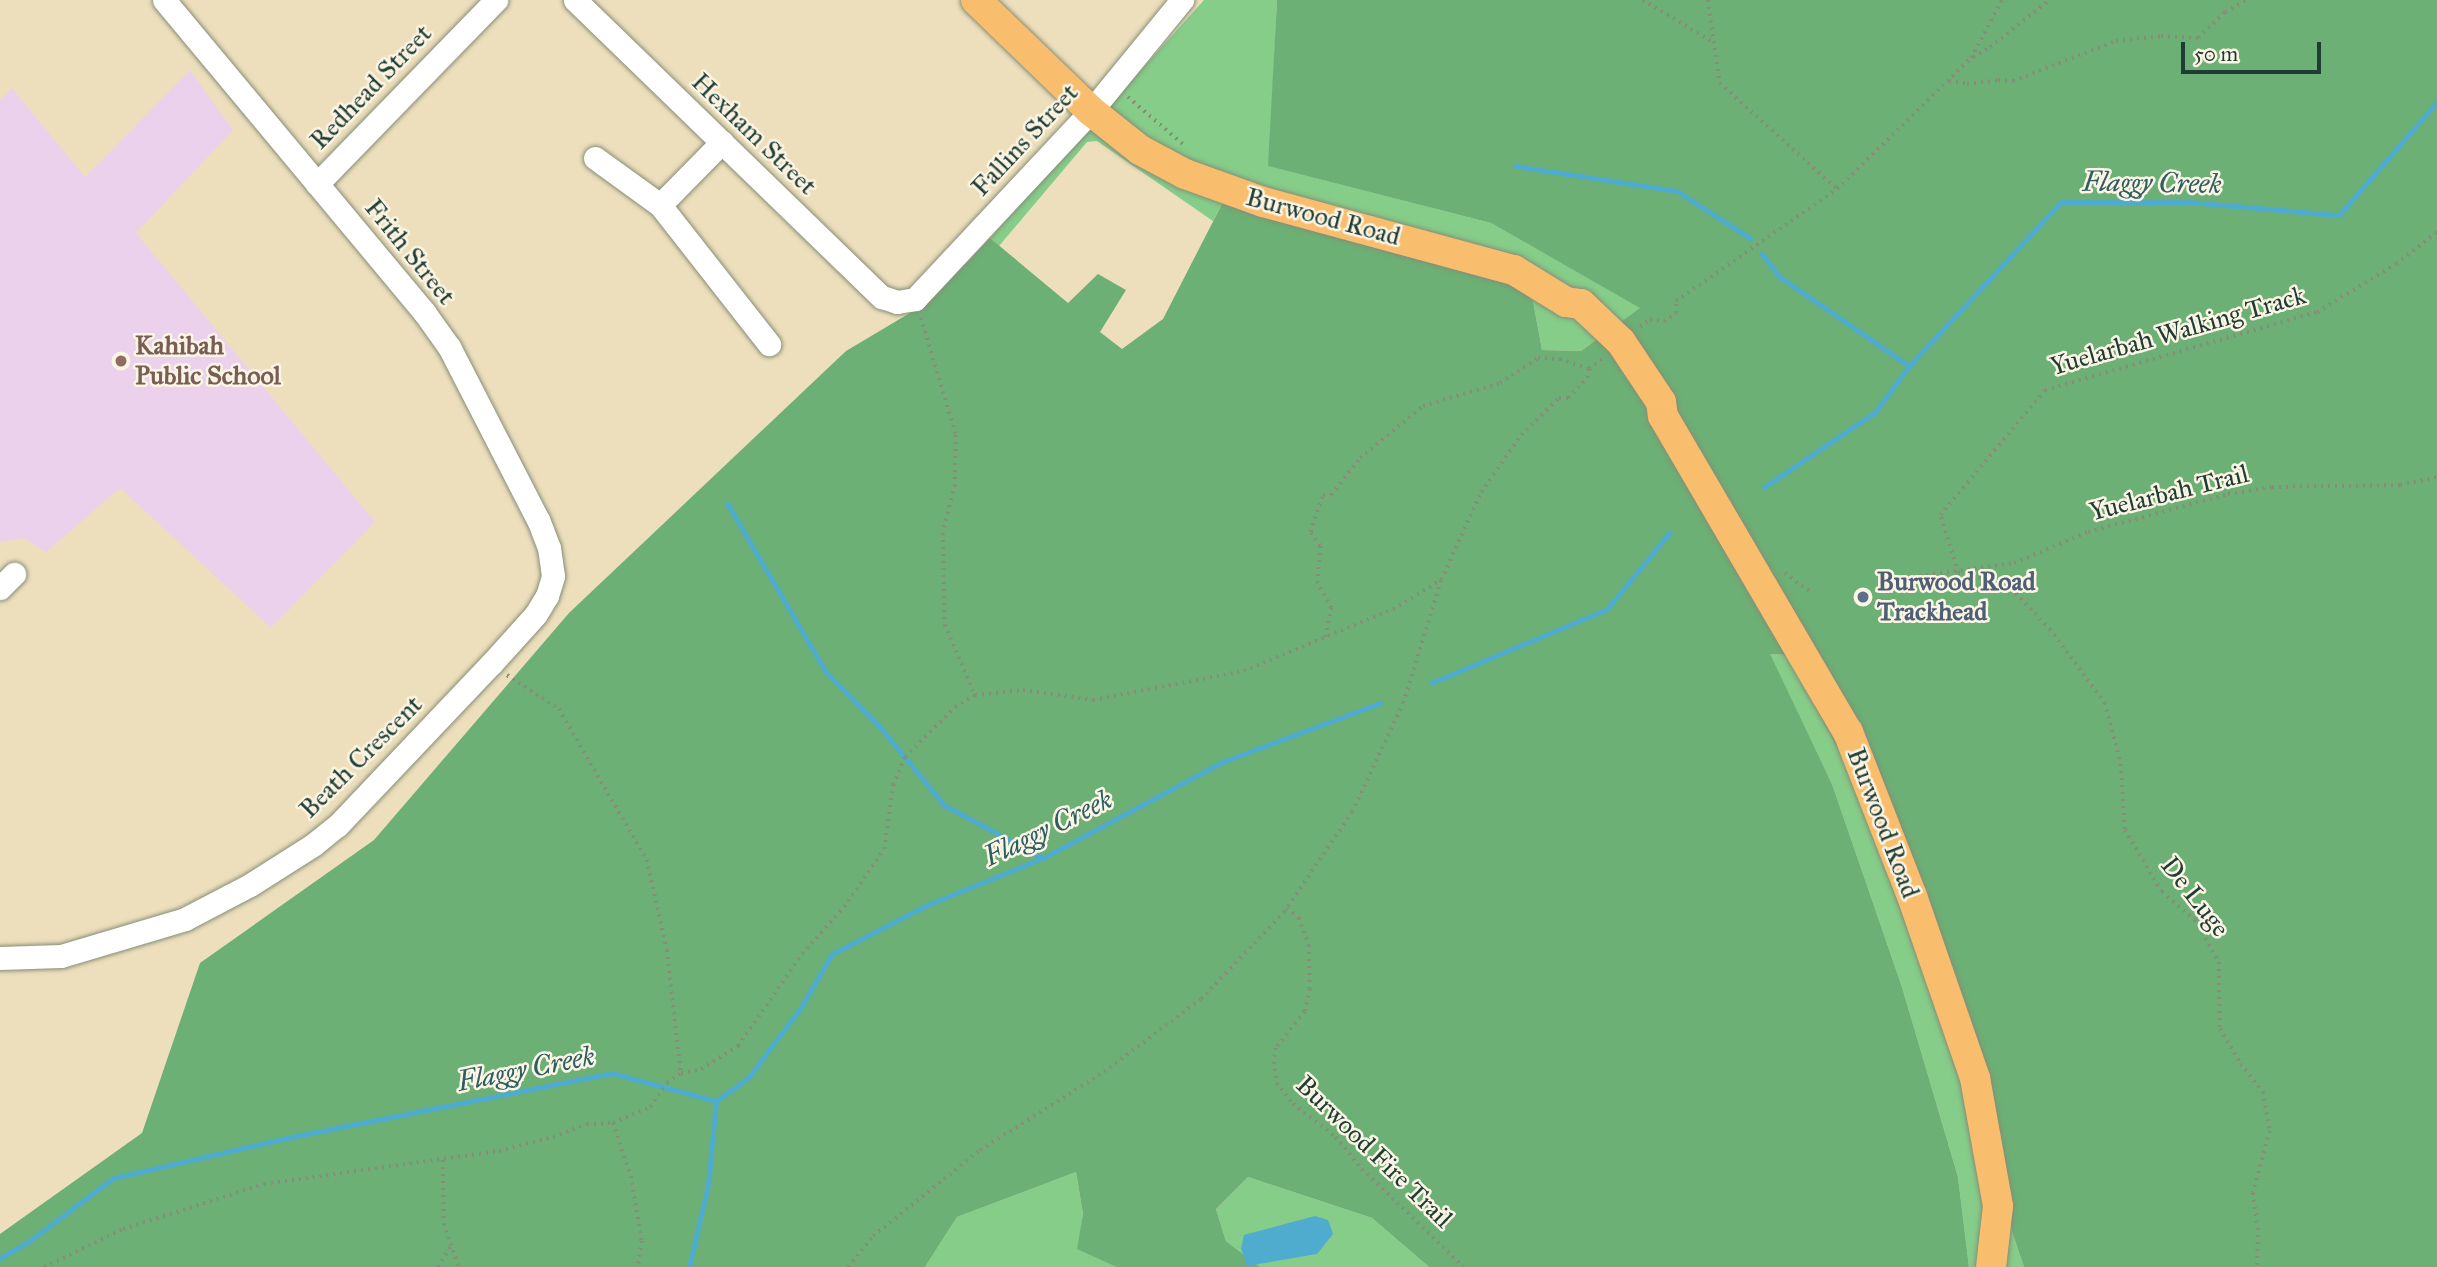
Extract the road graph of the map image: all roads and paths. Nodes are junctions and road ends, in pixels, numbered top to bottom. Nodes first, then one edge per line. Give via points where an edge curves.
1 (164, 0) edge
2 (496, 0) edge
3 (575, 0) edge
4 (976, 0) edge
5 (1643, 0) edge
6 (1708, 0) edge
7 (2002, 0) edge
8 (2049, 0) edge
9 (2246, 0) edge
10 (1178, 1) edge
11 (1714, 43) junction
12 (1971, 58) junction
13 (1949, 81) junction
14 (1091, 111) junction
15 (722, 142) junction
16 (595, 158) dead end
17 (317, 184) junction
18 (1838, 189) junction
19 (660, 205) junction
20 (2437, 232) edge
21 (906, 300) junction
22 (769, 344) dead end
23 (1606, 354) junction
24 (2437, 477) edge
25 (1958, 573) junction
26 (553, 576) joint
27 (1919, 576) dead end
28 (1441, 580) junction
29 (1325, 637) junction
30 (491, 664) junction
31 (975, 695) junction
32 (1287, 908) junction
33 (0, 958) edge
34 (681, 1073) junction
35 (613, 1123) junction
36 (443, 1160) junction
37 (451, 1245) junction
38 (44, 1267) edge
39 (438, 1267) edge
40 (459, 1267) edge
41 (638, 1267) edge
42 (848, 1267) edge
43 (1464, 1267) edge
44 (1991, 1267) edge
45 (2257, 1267) edge

1 - 17 street, Frith Street
2 - 17 street, Redhead Street
3 - 15 street, Hexham Street
4 - 14 main road, Burwood Road
5 - 11 path
6 - 11 path
7 - 12 path
8 - 12 path
9 - 13 path via 2225,12 2198,38 2116,41 2013,81 1967,85
10 - 14 street, Fallins Street
11 - 18 path via 1720,83
12 - 13 path
13 - 18 path
14 - 21 street, Fallins Street
14 - 23 main road, Burwood Road via 1140,150 1227,191 1514,270 1566,302 1581,304
15 - 19 street
15 - 21 street, Hexham Street via 882,297
16 - 19 street
17 - 26 street, Frith Street via 449,347 538,520
18 - 23 path via 1676,301 1676,313 1664,322 1650,319
19 - 22 street
20 - 25 path, Yuelarbah Walking Track via 2396,264 2318,312 2045,390 1940,515
21 - 31 path via 956,435 955,485 943,533 945,625
23 - 28 path via 1568,398 1559,398 1513,446 1481,492
23 - 29 path via 1538,358 1500,383 1423,406 1360,458 1331,495 1323,495 1310,532 1320,546 1317,583 1331,608
23 - 44 main road, Burwood Road via 1661,402 1663,416 1848,732 1912,896 1975,1078 1998,1206
24 - 25 path, Yuelarbah Trail via 2400,485 2272,487 2228,494 2088,532 2014,563
25 - 27 path
25 - 45 path, De Luge via 2006,583 2050,629 2105,703 2121,764 2125,830 2162,892 2195,920 2220,962 2220,1029 2263,1092 2270,1131 2253,1193
26 - 30 street, Beath Crescent via 536,614
28 - 29 path via 1393,608
28 - 32 path via 1403,703 1358,800
29 - 31 path via 1244,671 1093,700 1023,690
30 - 33 street, Beath Crescent via 338,825 250,885 185,919 124,939 61,956
30 - 34 path via 559,709 647,860 667,950
31 - 34 path via 955,708 905,757 893,785 884,849 738,1046 701,1069
32 - 42 path via 1201,999 1104,1072 980,1150 873,1236
32 - 43 path, Burwood Fire Trail via 1299,918 1309,945 1310,989 1305,1012 1276,1048 1277,1083 1293,1104 1336,1137 1362,1169
34 - 35 path via 667,1083 650,1107
35 - 36 path via 587,1124 499,1151
35 - 41 path via 631,1176 642,1241
36 - 37 path via 444,1224
36 - 38 path via 264,1184 123,1229
37 - 39 path
37 - 40 path

